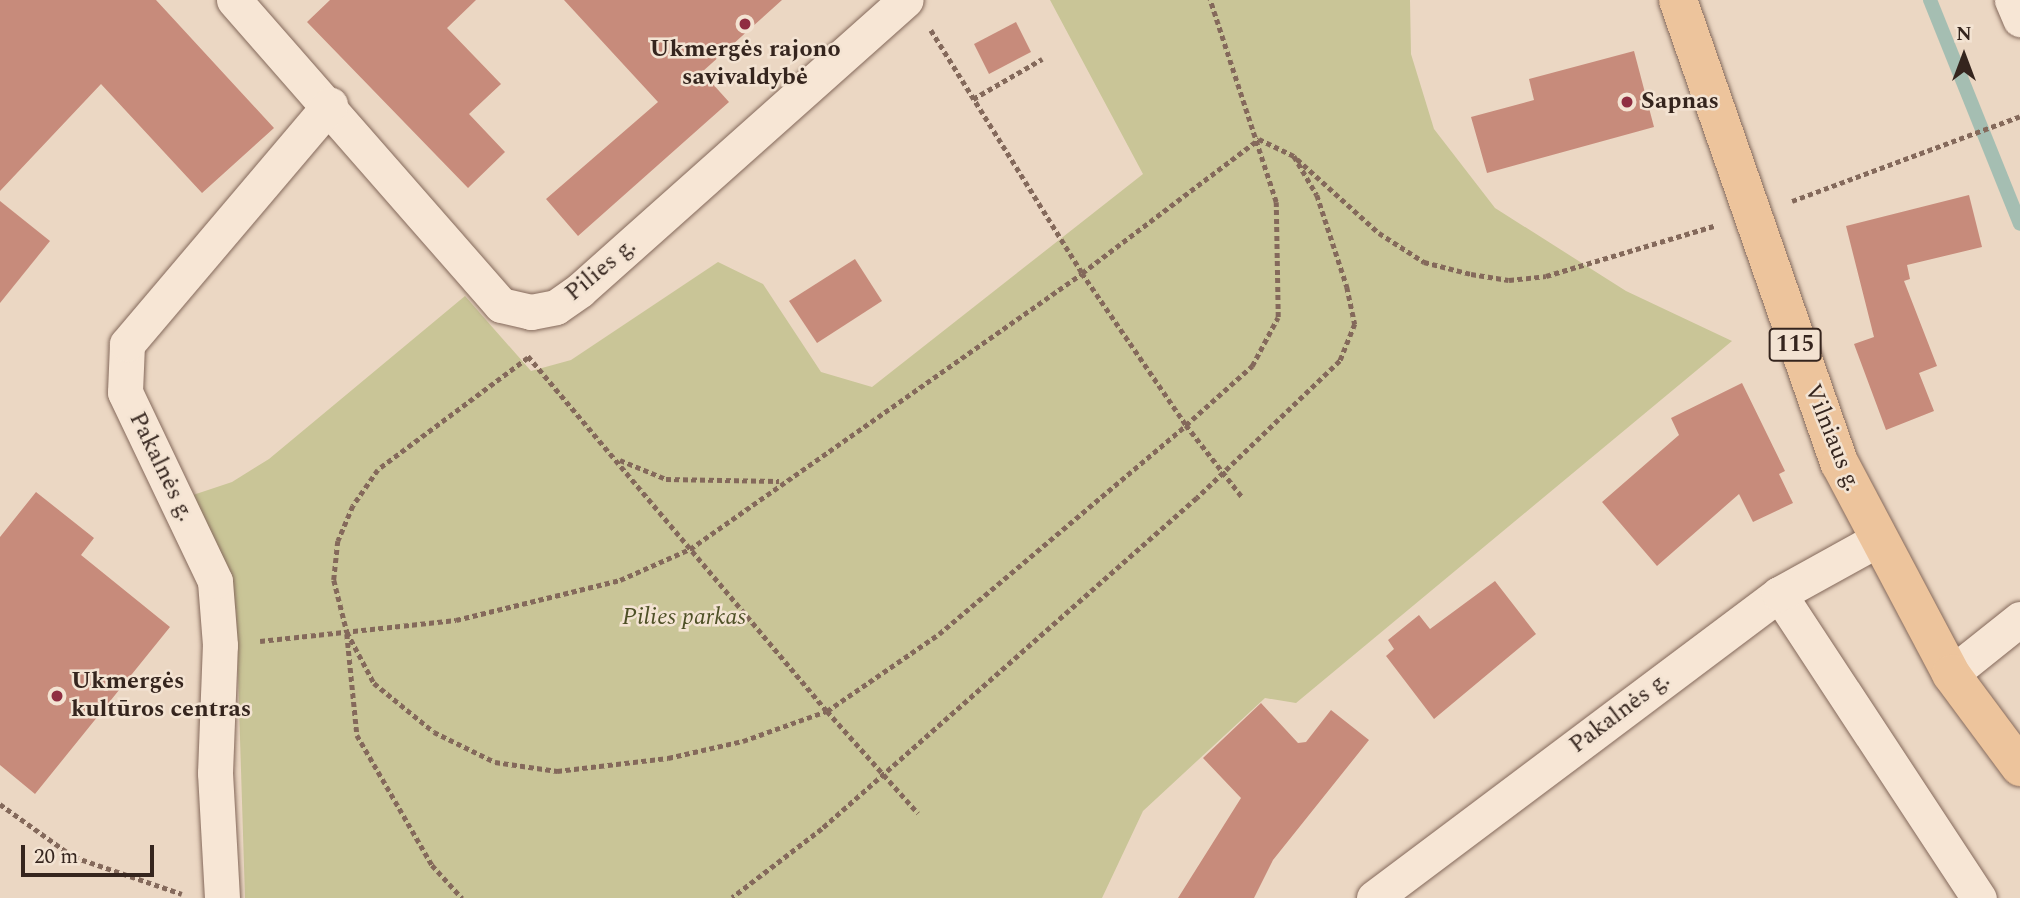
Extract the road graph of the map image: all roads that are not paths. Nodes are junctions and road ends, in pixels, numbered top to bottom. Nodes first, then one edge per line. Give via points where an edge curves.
1 (1678, 0) edge
2 (2012, 0) edge
3 (243, 10) edge
4 (916, 11) edge
5 (2020, 19) edge
6 (330, 105) junction
7 (1875, 541) junction
8 (1779, 594) junction
9 (2020, 619) edge
10 (1951, 674) junction
11 (2020, 767) edge
12 (222, 898) edge
13 (1374, 898) edge
14 (1979, 898) edge

1 - 7 main road, Vilniaus g. / 115 via 1749,217 1840,464
2 - 5 street
3 - 6 street
4 - 6 street, Pilies g. via 580,290 556,307 531,312 501,305
6 - 12 street, Pakalnės g. via 127,344 125,392 215,581 220,645 215,773
7 - 8 street, Pakalnės g.
7 - 10 main road, Vilniaus g. / 115
8 - 13 street, Pakalnės g.
8 - 14 street
9 - 10 street
10 - 11 main road, Vilniaus g. / 115

